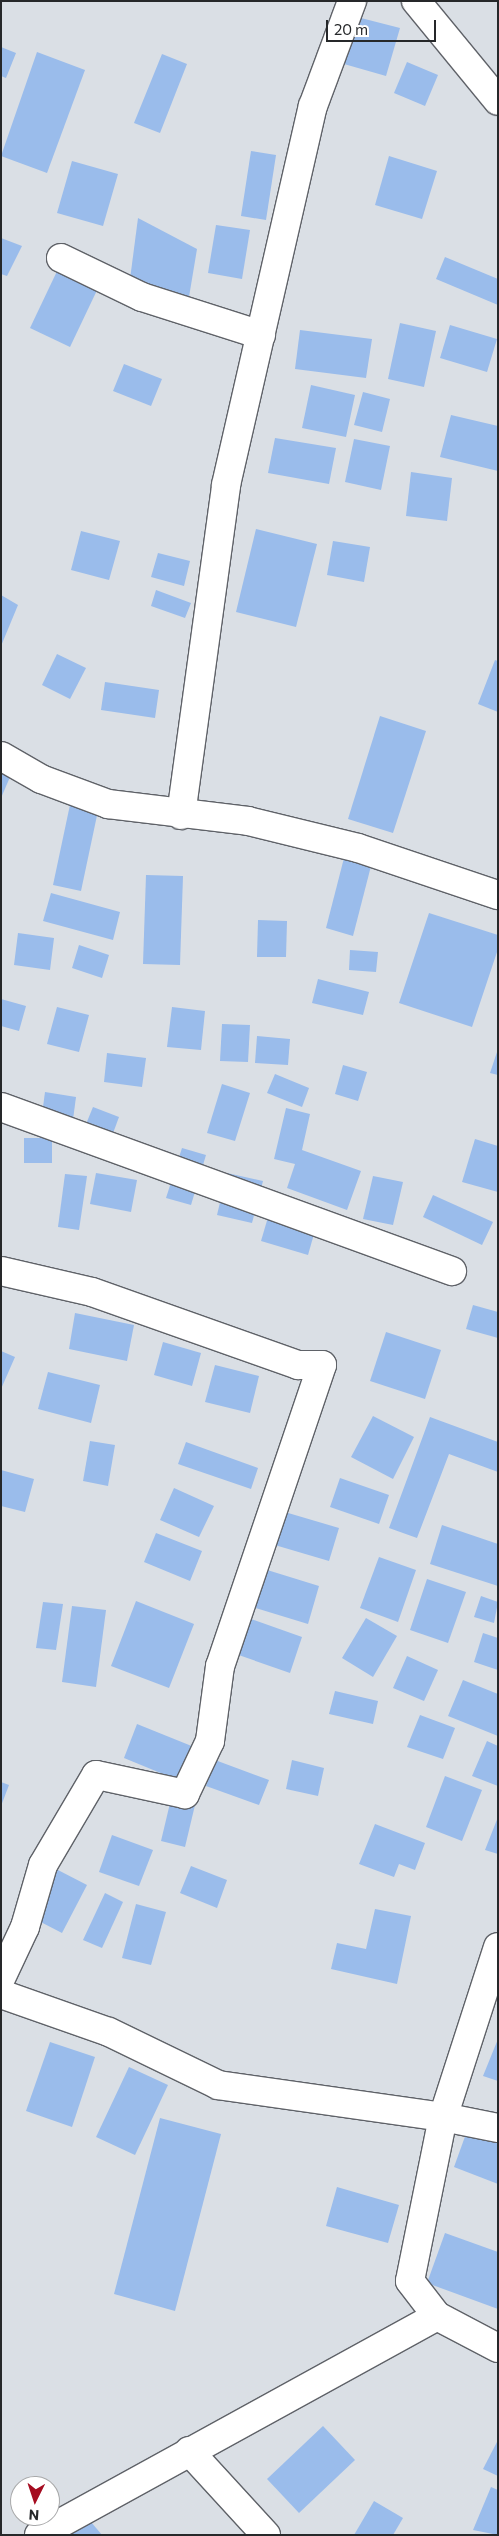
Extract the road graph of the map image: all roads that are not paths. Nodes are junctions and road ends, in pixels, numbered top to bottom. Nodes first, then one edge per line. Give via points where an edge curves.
1 (352, 1) edge
2 (416, 1) edge
3 (498, 101) edge
4 (60, 258) dead end
5 (261, 335) junction
6 (1, 756) edge
7 (181, 815) junction
8 (498, 894) edge
9 (1, 1107) edge
10 (1, 1271) edge
11 (452, 1271) dead end
12 (498, 1947) edge
13 (1, 1978) edge
14 (1, 1994) edge
15 (443, 2117) junction
16 (498, 2128) edge
17 (437, 2316) junction
18 (498, 2348) edge
19 (189, 2451) junction
20 (39, 2535) edge
21 (266, 2535) edge

1 - 5 street via 312,106
2 - 3 street
4 - 5 street via 142,297
5 - 7 street via 226,485
6 - 7 street via 41,779 108,804
7 - 8 street via 248,821 358,848
9 - 11 street
10 - 13 street via 92,1292 298,1365 322,1365 220,1666 210,1741 185,1794 96,1776 43,1865 25,1926
12 - 15 street
14 - 15 street via 109,2032 218,2085
15 - 16 street
15 - 17 street via 410,2281
17 - 18 street
17 - 19 street
19 - 20 street
19 - 21 street

